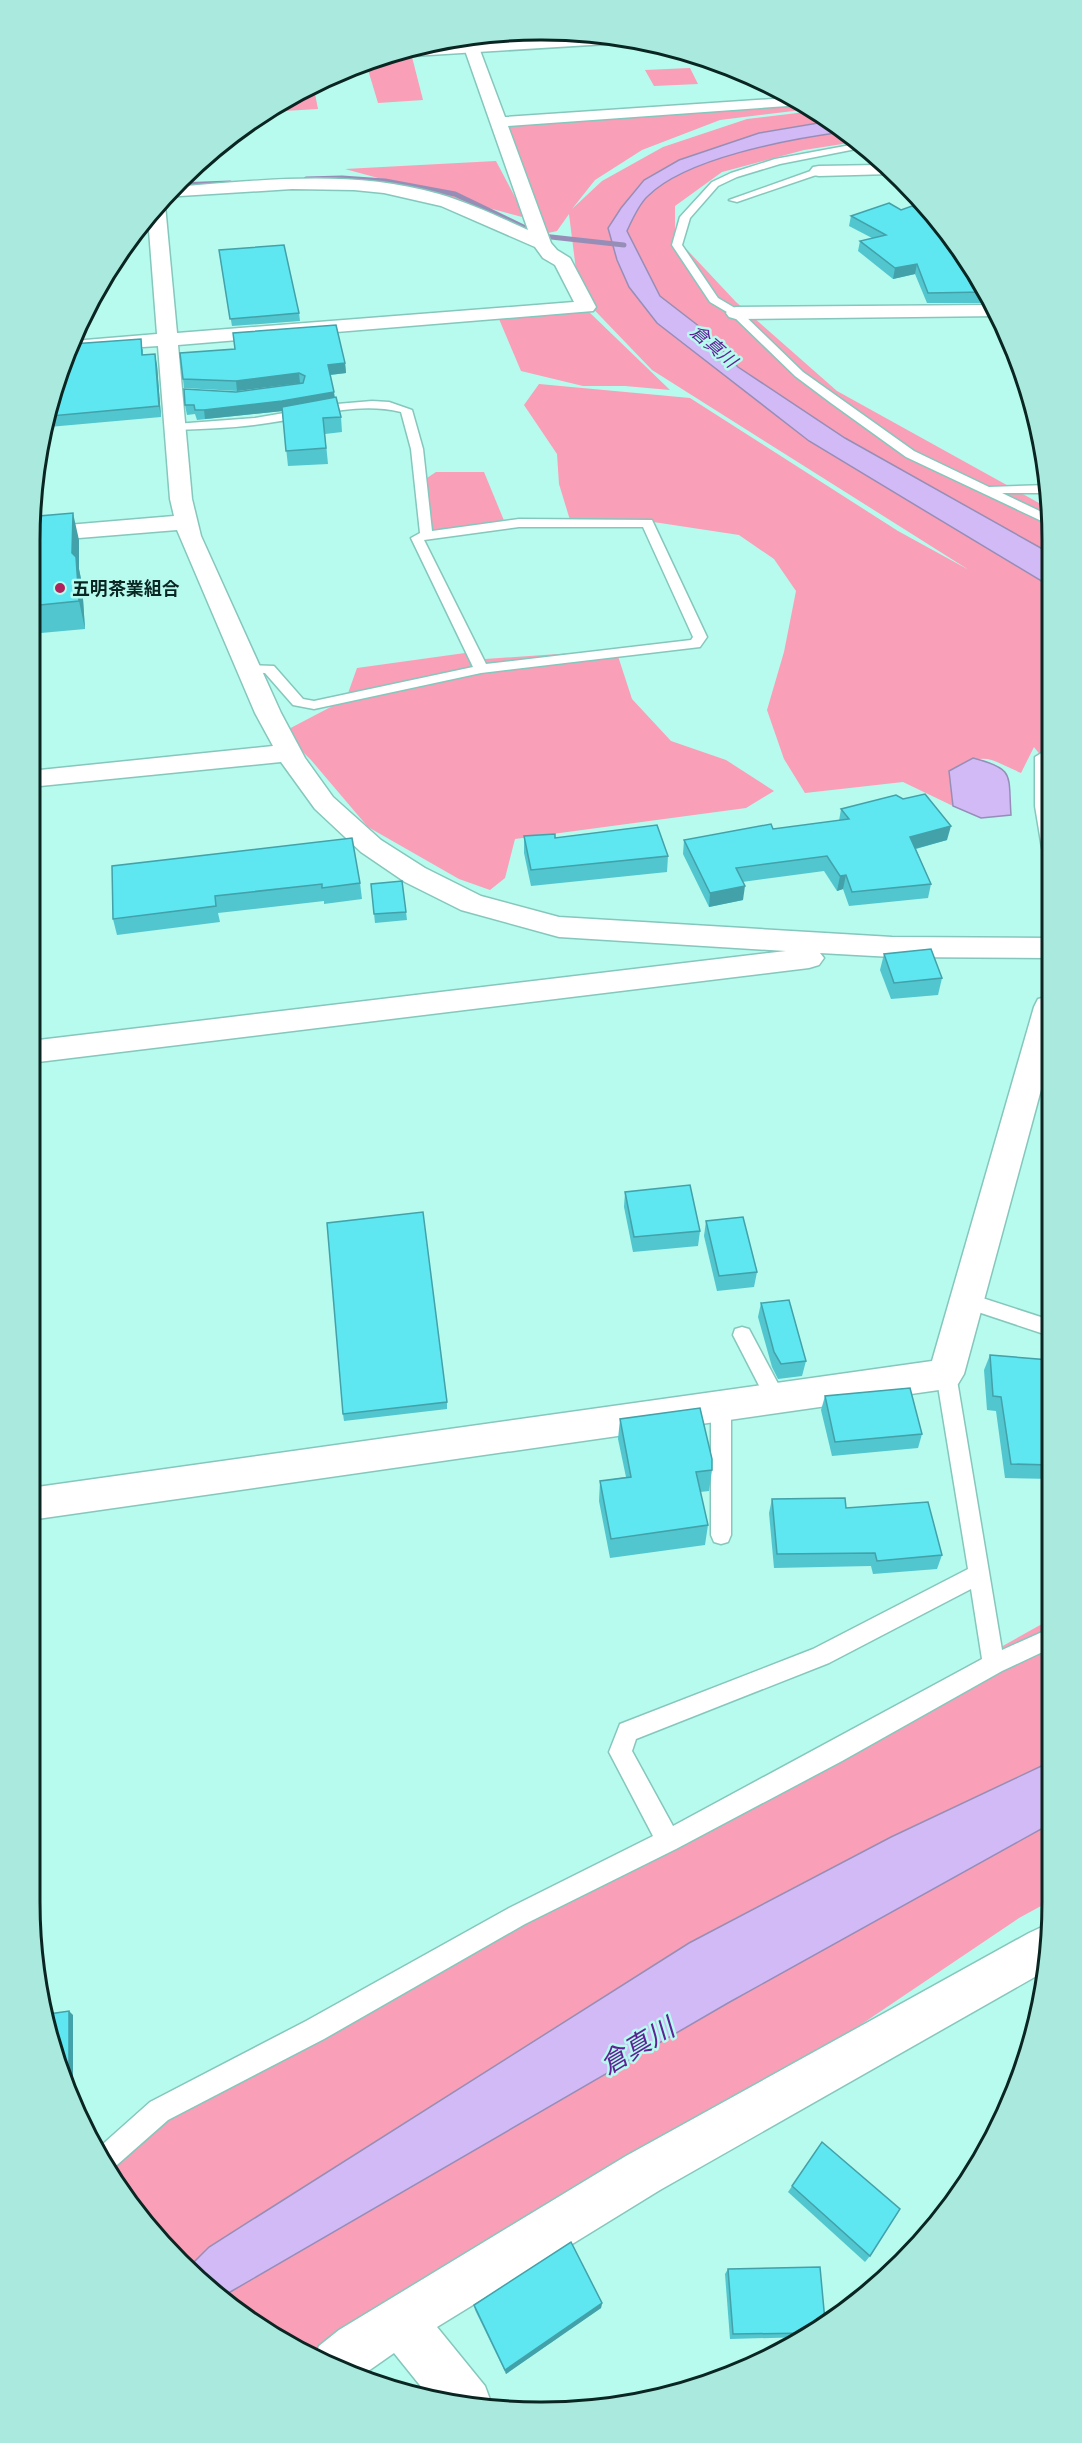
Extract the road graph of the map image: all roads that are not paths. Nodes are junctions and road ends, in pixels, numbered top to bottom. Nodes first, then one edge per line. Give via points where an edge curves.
1 (548, 40) edge
2 (517, 41) edge
3 (471, 46) edge
4 (756, 90) edge
5 (782, 103) edge
6 (765, 104) junction
7 (500, 122) junction
8 (850, 148) edge
9 (877, 170) edge
10 (819, 171) joint
11 (183, 191) edge
12 (734, 200) dead end
13 (157, 220) edge
14 (539, 235) junction
15 (982, 305) edge
16 (736, 314) junction
17 (167, 339) junction
18 (80, 346) edge
19 (175, 427) junction
20 (1038, 489) edge
21 (989, 490) junction
22 (1040, 516) edge
23 (187, 522) junction
24 (40, 534) edge
25 (426, 535) junction
26 (249, 669) junction
27 (481, 669) junction
28 (289, 753) junction
29 (1042, 757) edge
30 (40, 778) edge
31 (1042, 806) edge
32 (892, 947) junction
33 (1042, 948) edge
34 (1042, 1032) edge
35 (40, 1051) edge
36 (967, 1301) junction
37 (1042, 1326) edge
38 (742, 1335) dead end
39 (946, 1374) junction
40 (776, 1399) junction
41 (721, 1406) junction
42 (40, 1503) edge
43 (721, 1535) dead end
44 (979, 1574) junction
45 (1042, 1642) edge
46 (994, 1664) junction
47 (668, 1841) junction
48 (1038, 1951) edge
49 (110, 2155) edge
50 (400, 2321) junction
51 (341, 2361) edge
52 (460, 2396) edge

1 - 2 street
3 - 7 street
4 - 6 street
5 - 6 street
6 - 7 street
7 - 14 street
8 - 16 lane via 734,175 715,184 685,217 677,245 714,300
9 - 10 street
10 - 12 lane
11 - 14 street via 299,184 383,187 448,202
13 - 17 street
14 - 17 street via 550,254 562,262 586,307
15 - 16 street
16 - 21 lane via 799,374 910,454
17 - 18 street
17 - 19 street via 177,393
19 - 23 street via 181,499
19 - 25 lane via 263,420 364,404 389,404 406,410 417,449
20 - 21 lane
21 - 22 lane
23 - 24 street
23 - 26 street
25 - 27 lane via 417,538
25 - 27 lane via 519,523 648,523 700,637 695,644
26 - 27 lane via 269,669 298,702 314,705
26 - 28 street
28 - 30 street
28 - 32 street via 324,803 371,846 415,876 471,903 559,927
29 - 31 lane
32 - 33 street
32 - 35 street
34 - 36 street
36 - 37 lane
36 - 39 street
38 - 40 lane
39 - 40 street
39 - 44 lane
40 - 41 street
41 - 42 street
41 - 43 lane
44 - 46 lane
44 - 47 lane via 821,1656 628,1732 620,1752
45 - 46 lane
46 - 47 lane
47 - 49 lane via 517,1916 159,2112
48 - 50 street via 643,2173
50 - 51 street
50 - 52 street

